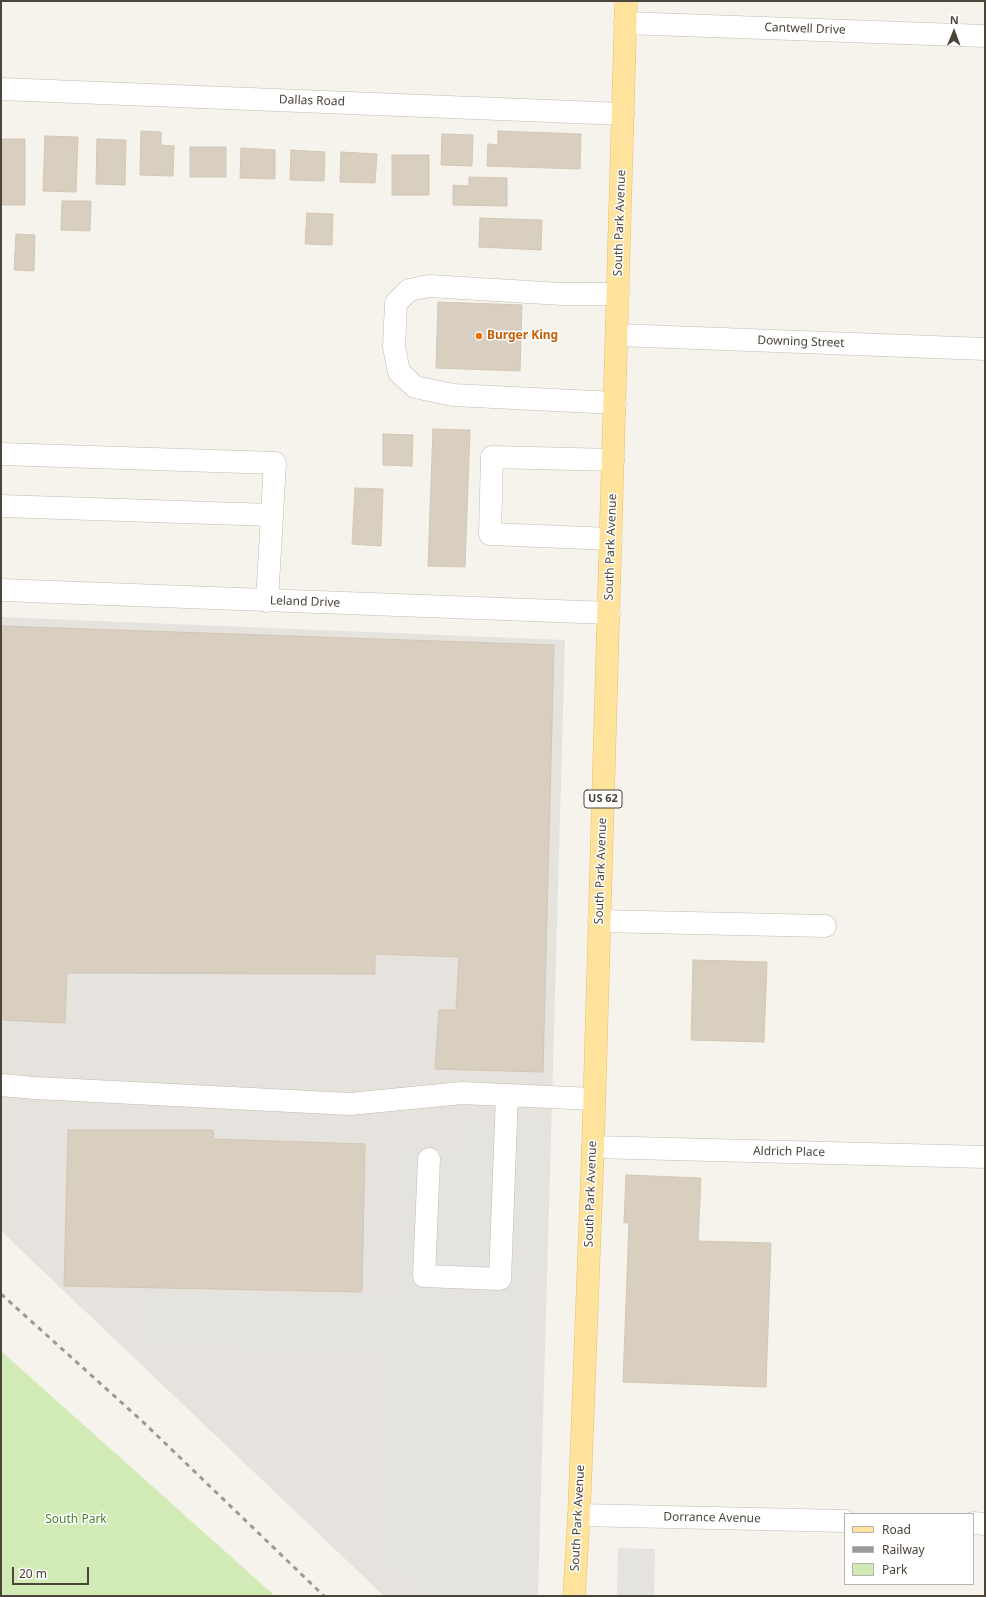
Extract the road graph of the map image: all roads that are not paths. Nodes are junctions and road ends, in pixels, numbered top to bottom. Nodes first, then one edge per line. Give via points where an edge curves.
1 (626, 1) edge
2 (625, 23) junction
3 (985, 36) edge
4 (1, 89) edge
5 (623, 114) junction
6 (618, 294) junction
7 (617, 335) junction
8 (985, 349) edge
9 (615, 402) junction
10 (1, 454) edge
11 (613, 460) junction
12 (1, 506) edge
13 (272, 515) junction
14 (611, 539) junction
15 (1, 590) edge
16 (267, 601) junction
17 (609, 613) junction
18 (599, 921) junction
19 (825, 926) dead end
20 (1, 1085) edge
21 (507, 1095) junction
22 (594, 1099) junction
23 (592, 1147) junction
24 (985, 1157) edge
25 (428, 1159) dead end
26 (579, 1515) junction
27 (844, 1521) edge
28 (974, 1523) edge
29 (985, 1524) edge
30 (574, 1596) edge

1 - 2 main road, South Park Avenue / US 62
2 - 3 street, Cantwell Drive
2 - 5 main road, South Park Avenue / US 62
4 - 5 street, Dallas Road
5 - 6 main road, South Park Avenue / US 62
6 - 7 main road, South Park Avenue / US 62
6 - 9 street via 562,294 429,286 409,290 396,303 394,347 399,372 415,387 453,395
7 - 8 street, Downing Street
7 - 9 main road, South Park Avenue / US 62
9 - 11 main road, South Park Avenue / US 62
10 - 13 street via 275,463
11 - 14 main road, South Park Avenue / US 62
11 - 14 street via 492,457 490,534
12 - 13 street
13 - 16 street
14 - 17 main road, South Park Avenue / US 62
15 - 16 street, Leland Drive
16 - 17 street, Leland Drive
17 - 18 main road, South Park Avenue / US 62
18 - 19 street
18 - 22 main road, South Park Avenue / US 62
20 - 21 street via 350,1104 462,1093
21 - 22 street
21 - 25 street via 500,1279 424,1276
22 - 23 main road, South Park Avenue / US 62
23 - 24 street, Aldrich Place
23 - 26 main road, South Park Avenue / US 62
26 - 27 street, Dorrance Avenue
26 - 30 main road, South Park Avenue / US 62
28 - 29 street

